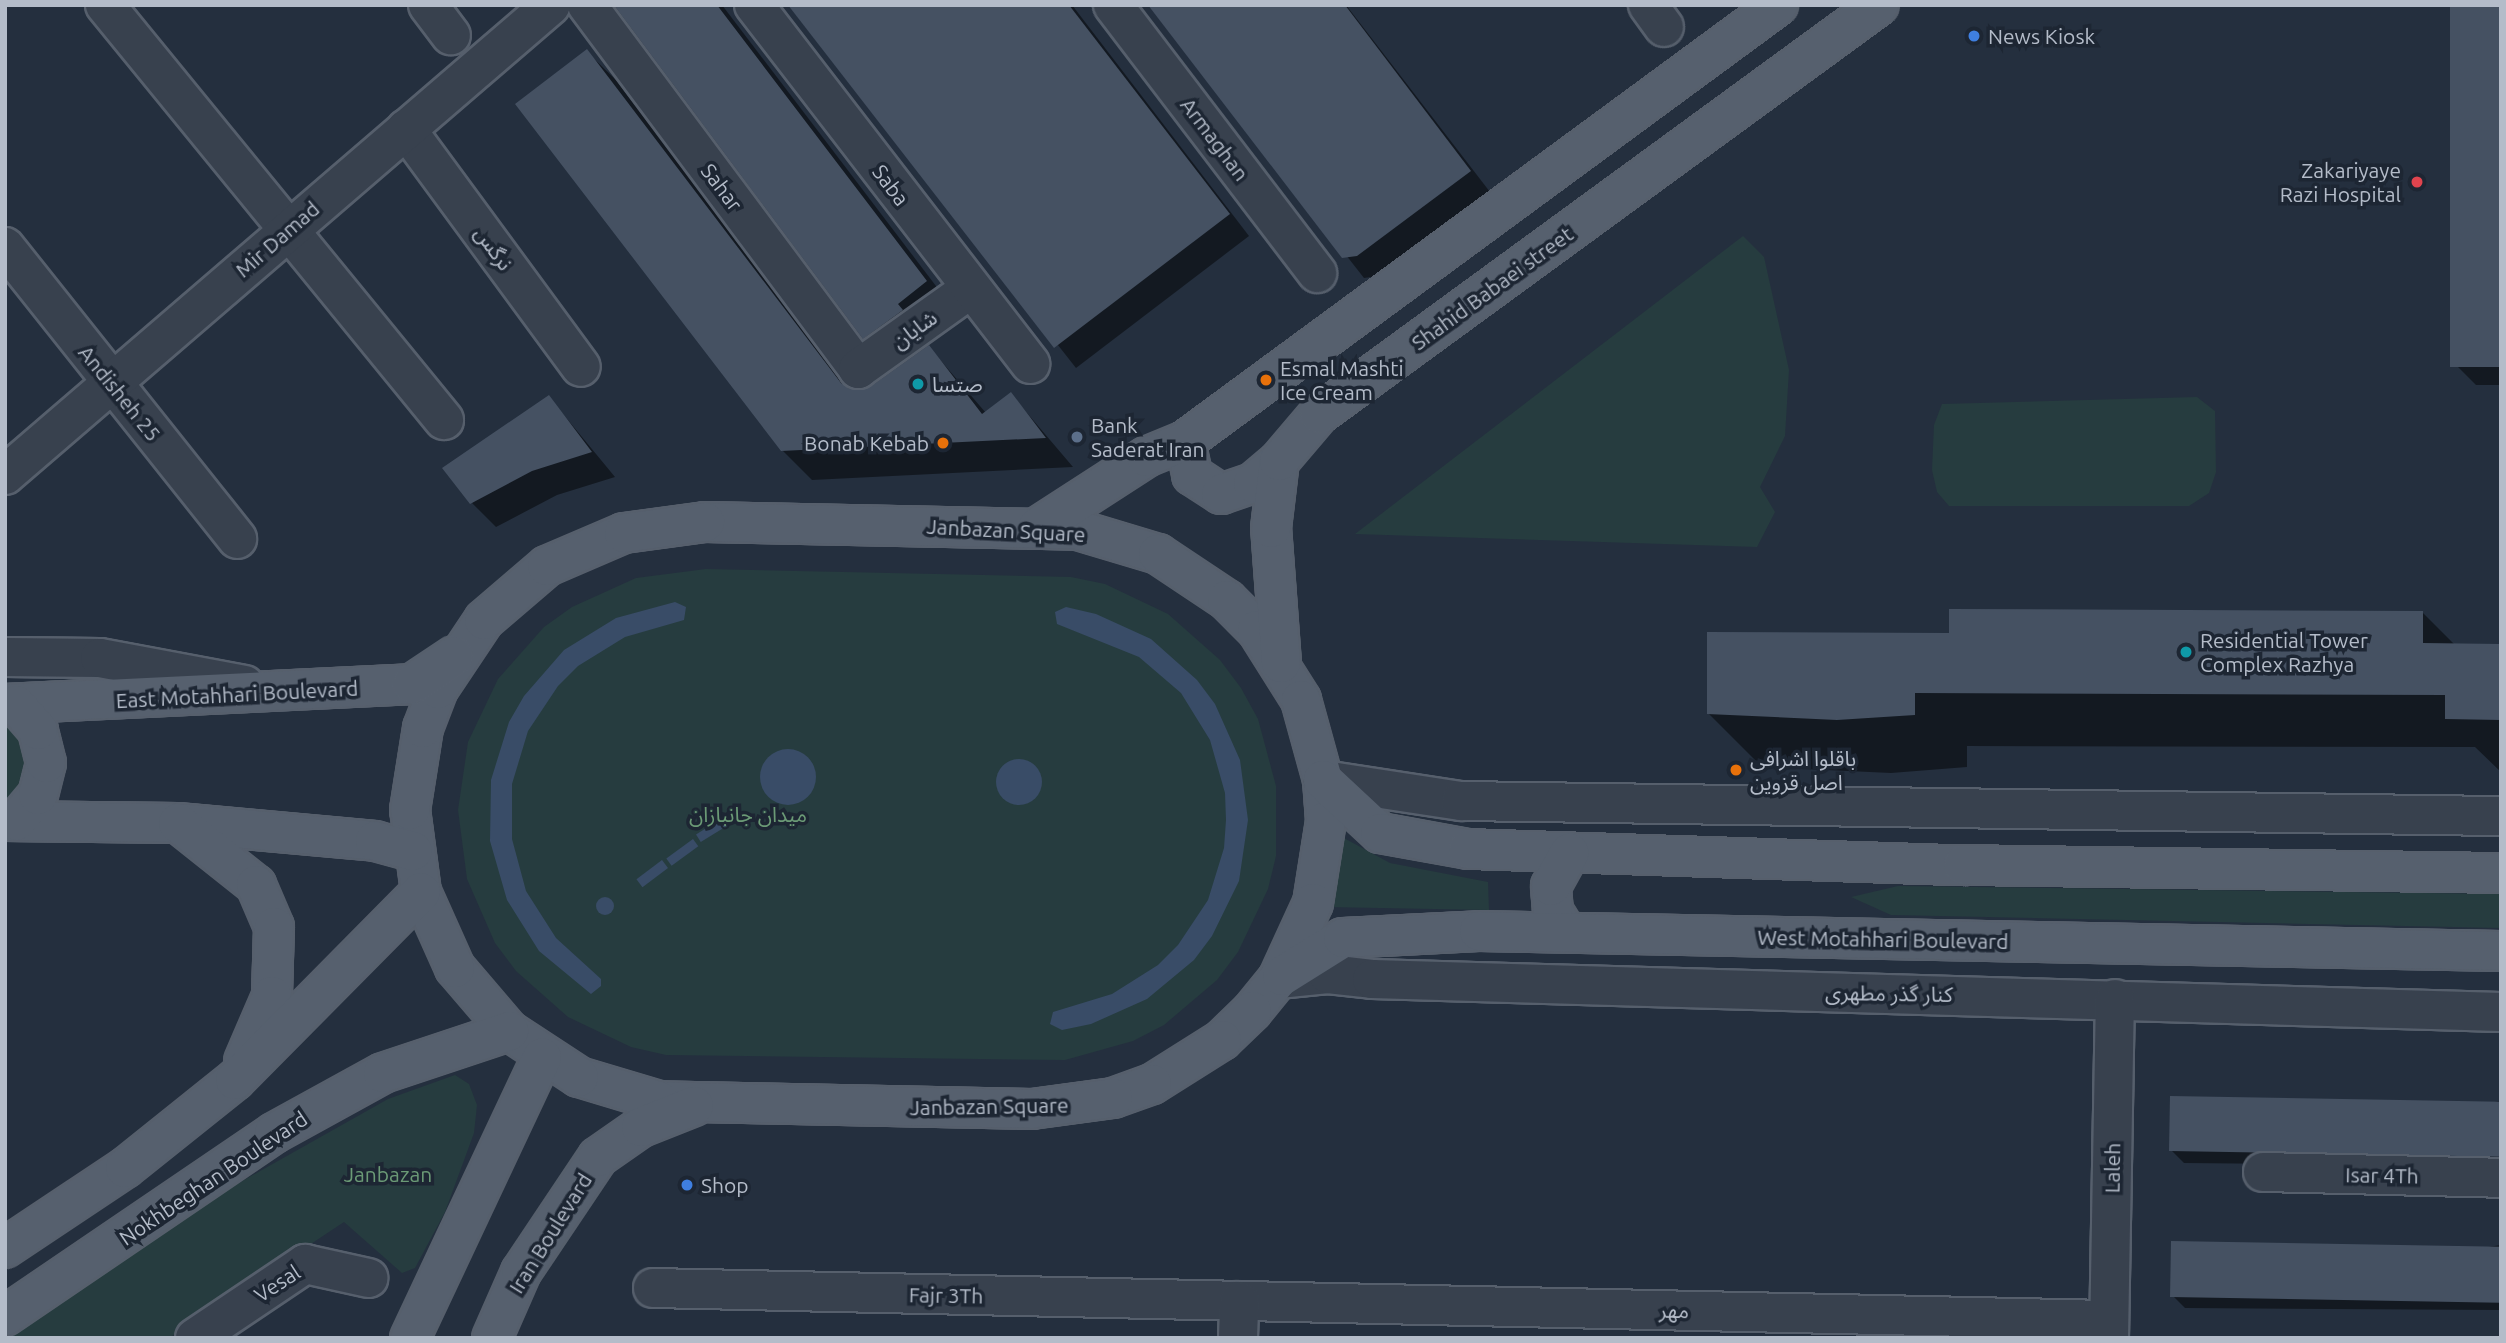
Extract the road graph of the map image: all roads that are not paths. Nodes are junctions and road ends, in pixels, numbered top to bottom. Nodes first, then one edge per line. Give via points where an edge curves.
1 (105, 5) edge
2 (428, 5) edge
3 (551, 5) edge
4 (587, 5) edge
5 (754, 5) edge
6 (1113, 5) edge
7 (1778, 5) edge
8 (1879, 5) edge
9 (451, 35) dead end
10 (407, 129) junction
11 (287, 229) junction
12 (5, 247) edge
13 (1317, 273) dead end
14 (970, 289) junction
15 (1030, 364) dead end
16 (581, 368) dead end
17 (858, 369) joint
18 (111, 383) junction
19 (444, 420) dead end
20 (1185, 441) junction
21 (1279, 461) junction
22 (5, 475) edge
23 (1038, 527) junction
24 (237, 539) dead end
25 (459, 653) junction
26 (5, 657) edge
27 (1281, 663) junction
28 (284, 693) junction
29 (11, 705) edge
30 (1323, 780) junction
31 (2501, 816) edge
32 (11, 821) edge
33 (178, 824) junction
34 (413, 851) junction
35 (1569, 853) junction
36 (2501, 873) edge
37 (421, 892) junction
38 (1566, 932) junction
39 (2501, 951) edge
40 (1278, 979) junction
41 (2115, 999) junction
42 (2501, 1012) edge
43 (509, 1031) junction
44 (542, 1057) junction
45 (236, 1080) junction
46 (699, 1105) junction
47 (2263, 1172) dead end
48 (2501, 1178) edge
49 (5, 1248) edge
50 (368, 1278) dead end
51 (653, 1289) dead end
52 (5, 1316) edge
53 (1238, 1319) edge
54 (2109, 1329) edge
55 (195, 1338) edge
56 (410, 1338) edge
57 (492, 1338) edge

1 - 11 street
2 - 9 street
3 - 10 street, Mir Damad
4 - 17 street, Sahar
5 - 14 street, Saba
6 - 13 street, Armaghan
7 - 20 main road
8 - 21 main road, Shahid Babaei street via 1319,414
10 - 11 street, Mir Damad
10 - 16 street, نرگس
11 - 18 street, Mir Damad
11 - 19 street
12 - 18 street, Andisheh 25
14 - 15 street, Saba
14 - 17 street, شایان
18 - 22 street, Mir Damad
18 - 24 street, Andisheh 25
20 - 21 main road, Shahid Babaei street via 1192,475 1221,494 1253,484
20 - 23 main road via 1146,457
21 - 27 main road via 1271,528
23 - 25 main road, Janbazan Square via 705,522 624,533 547,566 514,591
23 - 27 main road, Janbazan Square via 1118,539 1182,568 1227,600
25 - 28 main road, East Motahhari Boulevard via 412,684
25 - 34 main road, Janbazan Square via 438,689 414,768
26 - 28 street via 100,658
27 - 30 main road, Janbazan Square via 1310,726
28 - 29 main road, East Motahhari Boulevard
29 - 32 main road via 38,730 46,763 38,795
30 - 31 street via 1461,801
30 - 35 main road via 1380,833 1468,849
30 - 40 main road, Janbazan Square via 1323,863 1308,916
32 - 33 main road
33 - 34 main road via 375,841
33 - 45 main road via 256,885 274,927 271,996
34 - 37 main road, Janbazan Square
35 - 36 main road via 1963,865
35 - 38 main road via 1550,886 1553,911
37 - 43 main road, Janbazan Square via 455,968
37 - 45 main road
38 - 39 main road, West Motahhari Boulevard
38 - 40 main road, West Motahhari Boulevard via 1479,930 1343,938
40 - 41 street, کنار گذر مطهری via 1328,974 1372,979
40 - 46 main road, Janbazan Square via 1223,1041 1152,1084 1113,1098 1032,1109
41 - 42 street, کنار گذر مطهری
41 - 54 street, Laleh
43 - 44 main road, Janbazan Square
43 - 52 main road, Nokhbeghan Boulevard via 383,1073 274,1133
44 - 46 main road, Janbazan Square via 618,1092
44 - 56 main road
45 - 49 main road via 125,1168
46 - 57 main road, Iran Boulevard via 640,1127 598,1157 521,1272
47 - 48 street, Isar 4Th
50 - 55 street, Vesal via 305,1264
51 - 53 street, Fajr 3Th
53 - 54 street, مهر

